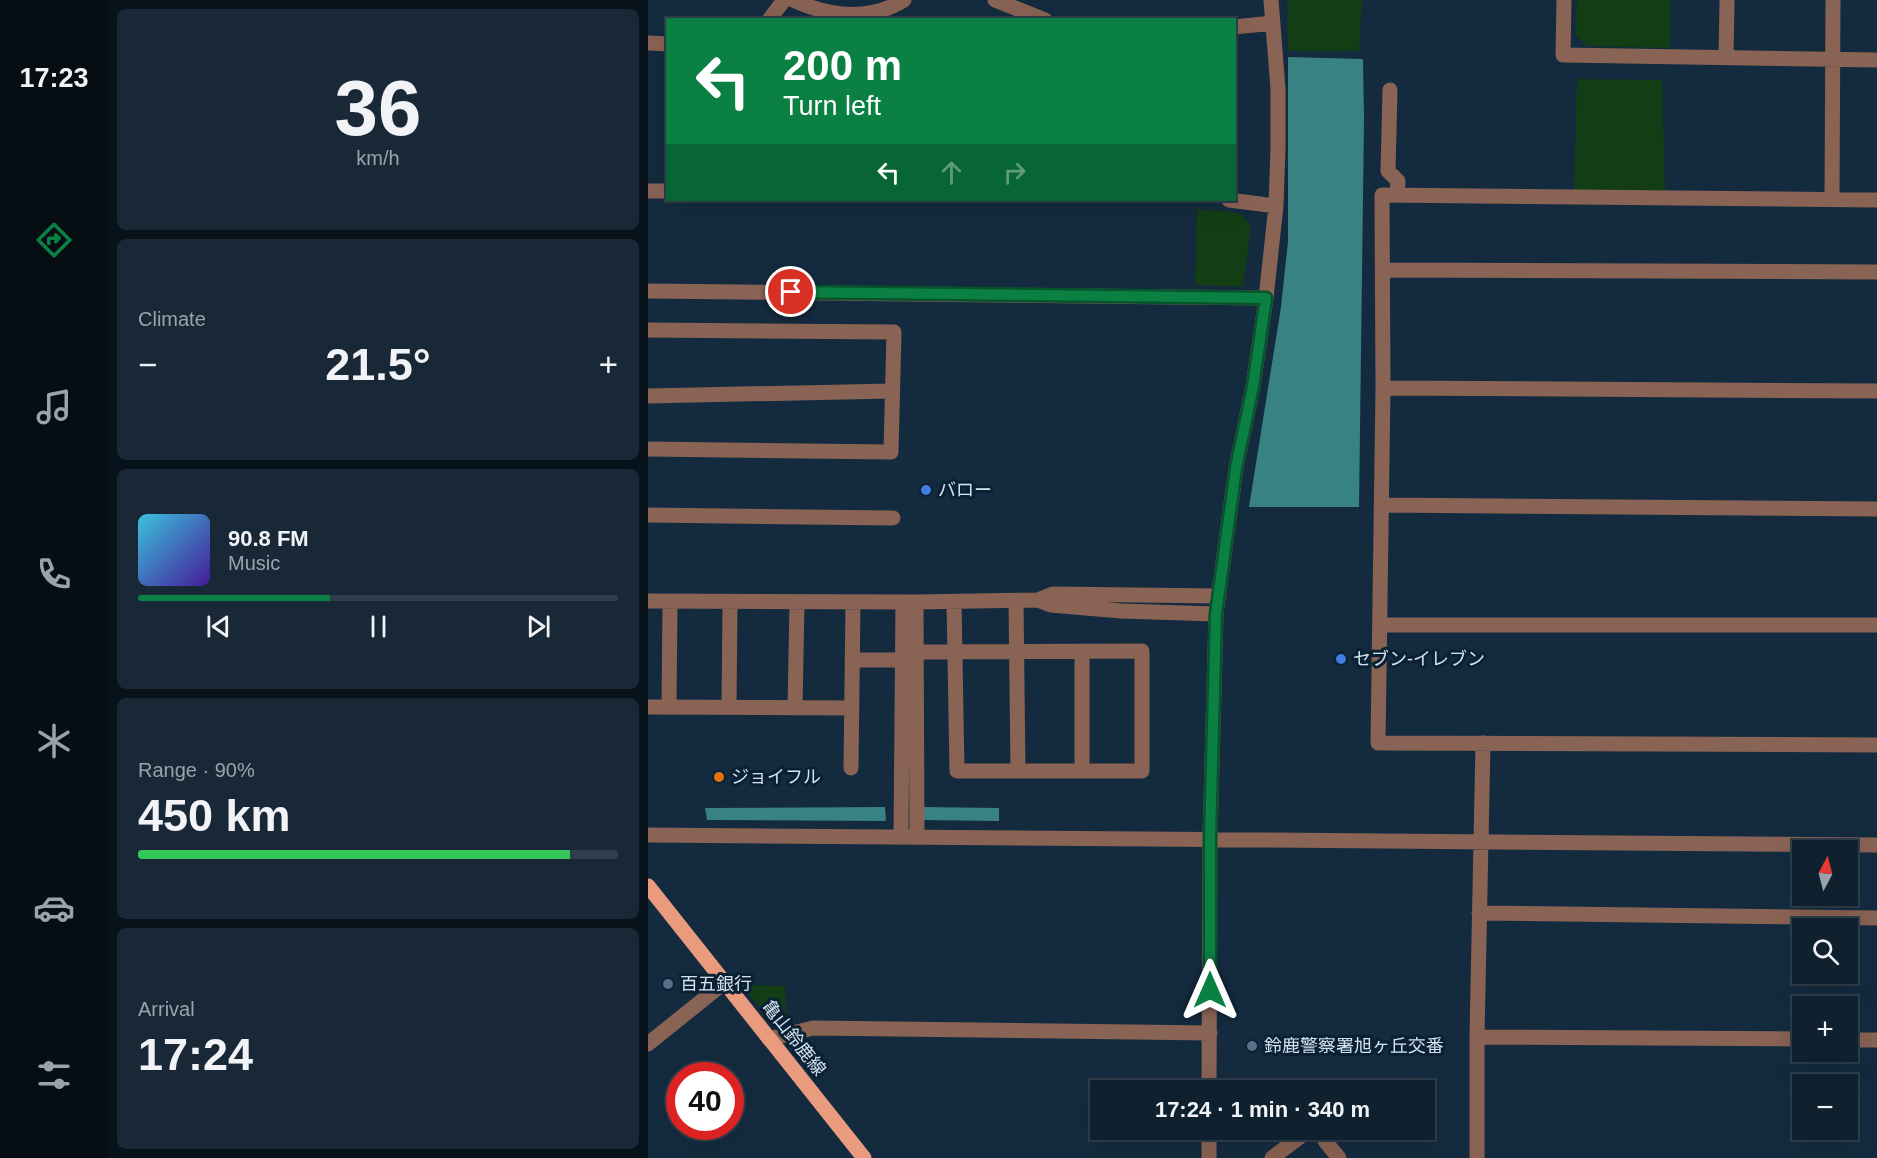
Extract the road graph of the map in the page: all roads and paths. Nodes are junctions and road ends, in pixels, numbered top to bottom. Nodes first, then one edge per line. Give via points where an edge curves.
1 (784, 0) edge
2 (793, 0) edge
3 (904, 0) edge
4 (994, 0) edge
5 (1271, 0) edge
6 (1564, 0) edge
7 (1727, 0) edge
8 (1833, 0) edge
9 (770, 18) edge
10 (1040, 18) edge
11 (1273, 23) junction
12 (1236, 27) edge
13 (648, 44) edge
14 (666, 44) edge
15 (1726, 58) junction
16 (1833, 60) junction
17 (1877, 60) edge
18 (1390, 90) dead end
19 (648, 191) edge
20 (666, 191) edge
21 (1397, 195) junction
22 (1832, 200) junction
23 (1877, 200) edge
24 (1236, 201) edge
25 (1276, 206) junction
26 (1383, 270) junction
27 (1877, 272) edge
28 (648, 291) edge
29 (1266, 298) junction
30 (648, 330) edge
31 (1383, 388) junction
32 (892, 391) junction
33 (1877, 391) edge
34 (648, 396) edge
35 (648, 449) edge
36 (1381, 505) junction
37 (1877, 509) edge
38 (648, 515) edge
39 (893, 518) dead end
40 (1219, 596) junction
41 (1038, 600) junction
42 (1016, 601) junction
43 (648, 602) edge
44 (669, 602) junction
45 (730, 602) junction
46 (853, 602) junction
47 (909, 602) junction
48 (954, 602) junction
49 (797, 603) junction
50 (1216, 614) junction
51 (1380, 625) junction
52 (1877, 625) edge
53 (956, 651) junction
54 (1016, 651) junction
55 (1082, 651) junction
56 (907, 654) junction
57 (852, 660) junction
58 (648, 707) edge
59 (669, 707) junction
60 (729, 707) junction
61 (795, 708) junction
62 (852, 708) junction
63 (1483, 743) junction
64 (1877, 745) edge
65 (851, 768) dead end
66 (1018, 771) junction
67 (1082, 771) junction
68 (648, 835) edge
69 (901, 837) junction
70 (917, 837) junction
71 (1210, 838) junction
72 (1482, 843) junction
73 (1877, 845) edge
74 (648, 886) edge
75 (1479, 913) junction
76 (1877, 918) edge
77 (725, 982) junction
78 (1209, 1033) junction
79 (1477, 1037) junction
80 (769, 1038) junction
81 (1792, 1039) edge
82 (1858, 1040) edge
83 (1877, 1040) edge
84 (648, 1044) edge
85 (1209, 1080) edge
86 (1209, 1140) edge
87 (1296, 1140) edge
88 (1325, 1141) dead end
89 (864, 1158) edge
90 (1209, 1158) edge
91 (1272, 1158) edge
92 (1339, 1158) edge
93 (1477, 1158) edge

1 - 9 street
2 - 3 street via 821,11 855,16 880,11
4 - 10 street
5 - 11 street
6 - 15 street via 1563,56
7 - 15 street
8 - 16 street
11 - 12 street
11 - 25 street via 1278,89
13 - 14 street
15 - 16 street
16 - 17 street
16 - 22 street
18 - 21 street via 1388,171 1398,181
19 - 20 street
21 - 22 street
21 - 26 street via 1382,195
22 - 23 street
24 - 25 street
25 - 29 street
26 - 27 street
26 - 31 street
28 - 29 street
29 - 40 street via 1236,468
30 - 32 street via 894,332
31 - 33 street
31 - 36 street
32 - 34 street
32 - 35 street via 891,452
36 - 37 street
36 - 51 street
38 - 39 street
40 - 41 street via 1053,594
40 - 50 street
41 - 42 street
41 - 50 street via 1051,605 1121,611
42 - 48 street
42 - 54 street
43 - 44 street
44 - 45 street
44 - 59 street
45 - 49 street
45 - 60 street
46 - 47 street
46 - 49 street
46 - 57 street
47 - 48 street
47 - 56 street
48 - 53 street
49 - 61 street
50 - 71 street
51 - 52 street
51 - 63 street via 1378,743
53 - 54 street
53 - 56 street
53 - 66 street via 957,771
54 - 55 street
54 - 66 street
55 - 67 street
55 - 67 street via 1142,651 1142,771
56 - 57 street
56 - 69 street
56 - 70 street
57 - 62 street
58 - 59 street
59 - 60 street
60 - 61 street
61 - 62 street
62 - 65 street
63 - 64 street
63 - 72 street
66 - 67 street
68 - 69 street
69 - 70 street
70 - 71 street
71 - 72 street
71 - 78 street
72 - 73 street
72 - 75 street
74 - 77 main road, 亀山鈴鹿線
75 - 76 street
75 - 79 street
77 - 80 main road, 亀山鈴鹿線
77 - 84 street
78 - 80 street via 813,1028
78 - 85 street
79 - 81 street
79 - 93 street
80 - 89 main road, 亀山鈴鹿線
82 - 83 street
86 - 90 street
87 - 91 street
88 - 92 street

